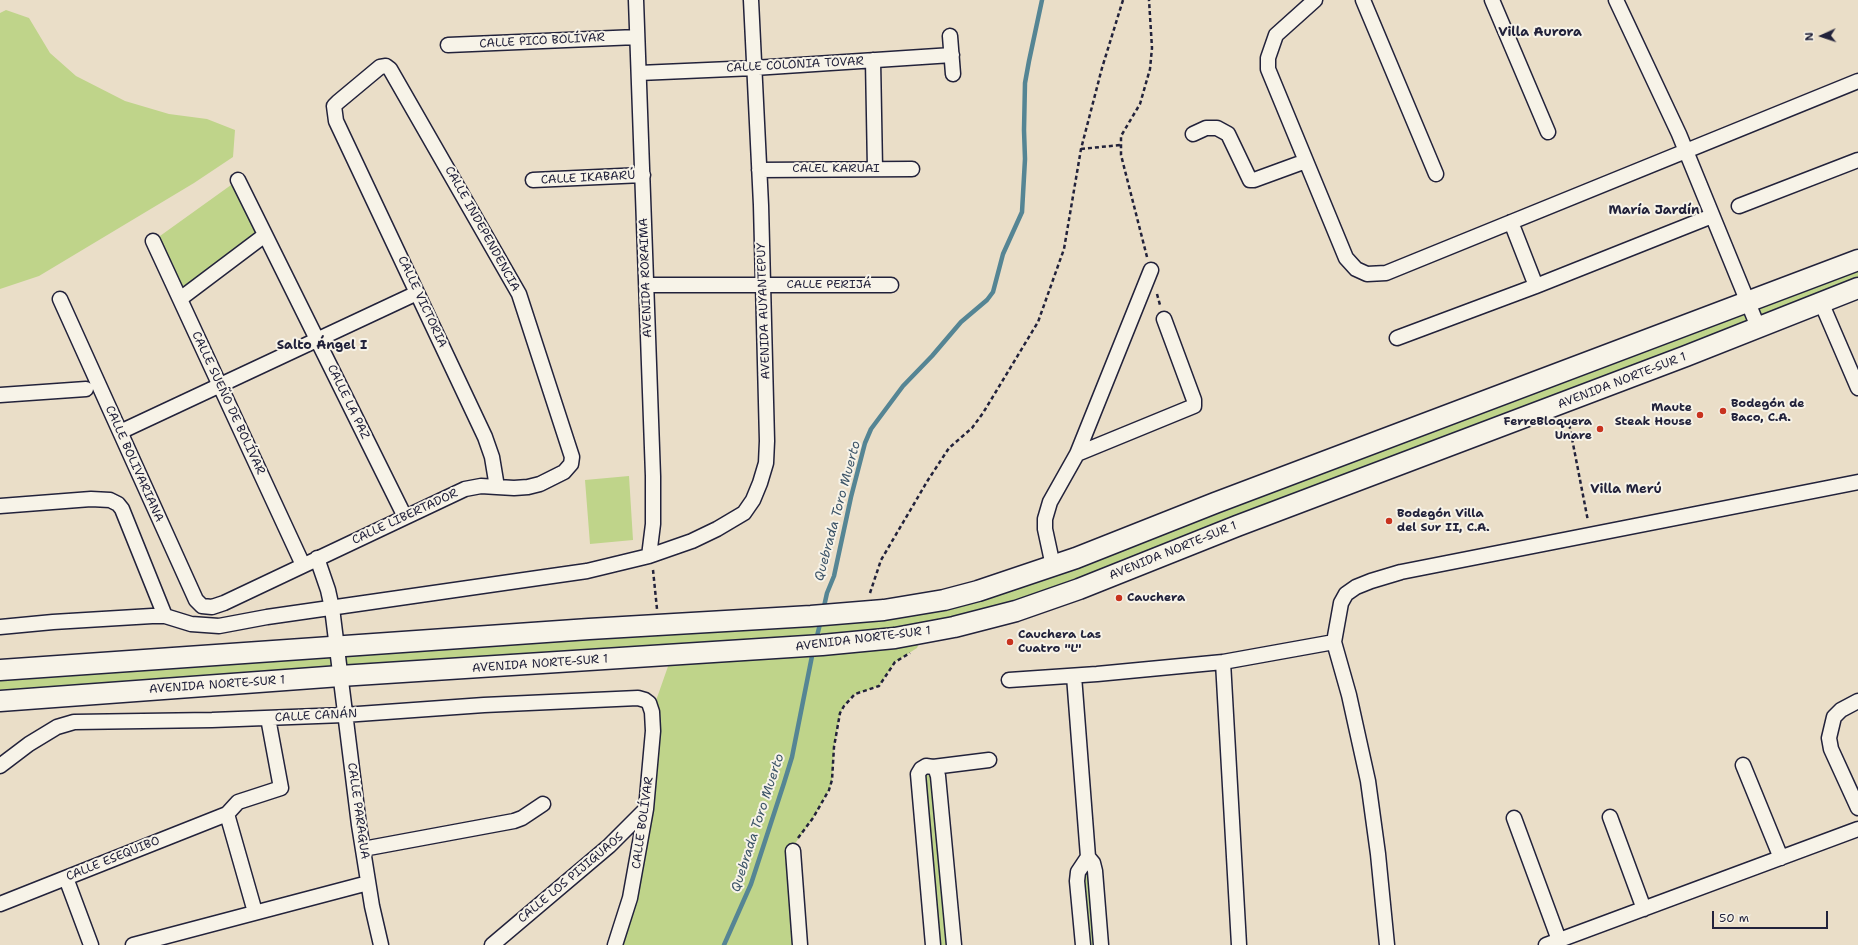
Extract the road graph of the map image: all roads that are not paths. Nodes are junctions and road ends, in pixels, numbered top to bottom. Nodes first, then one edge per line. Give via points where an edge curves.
1 (636, 0) edge
2 (751, 0) edge
3 (1315, 0) edge
4 (1363, 0) edge
5 (1492, 0) edge
6 (1616, 0) edge
7 (950, 36) dead end
8 (637, 37) junction
9 (448, 45) dead end
10 (952, 55) junction
11 (873, 60) junction
12 (754, 68) junction
13 (639, 73) junction
14 (953, 74) dead end
15 (1858, 81) edge
16 (336, 121) joint
17 (1548, 132) dead end
18 (1193, 134) dead end
19 (1686, 151) junction
20 (1858, 160) edge
21 (1306, 161) junction
22 (875, 169) junction
23 (912, 169) dead end
24 (759, 170) junction
25 (1436, 174) dead end
26 (643, 175) junction
27 (238, 180) dead end
28 (533, 180) dead end
29 (1739, 206) dead end
30 (1712, 216) junction
31 (1511, 222) junction
32 (265, 235) junction
33 (153, 241) dead end
34 (1858, 260) edge
35 (1151, 270) road end
36 (647, 285) junction
37 (763, 285) junction
38 (891, 285) dead end
39 (1536, 286) junction
40 (1858, 288) edge
41 (417, 293) junction
42 (60, 299) dead end
43 (180, 299) junction
44 (1747, 302) junction
45 (1821, 302) junction
46 (1164, 319) road end
47 (1758, 327) junction
48 (1397, 338) dead end
49 (317, 340) junction
50 (220, 385) junction
51 (1858, 388) edge
52 (86, 389) dead end
53 (0, 395) edge
54 (120, 432) junction
55 (567, 444) joint
56 (1077, 454) junction
57 (1858, 482) edge
58 (497, 487) junction
59 (0, 506) edge
60 (405, 517) junction
61 (649, 556) junction
62 (317, 558) junction
63 (303, 565) junction
64 (1052, 566) junction
65 (224, 603) joint
66 (332, 608) junction
67 (165, 616) junction
68 (0, 627) edge
69 (1334, 642) junction
70 (336, 647) junction
71 (1223, 662) junction
72 (0, 670) edge
73 (340, 676) junction
74 (1074, 676) junction
75 (1009, 680) dead end
76 (645, 700) joint
77 (0, 701) edge
78 (1858, 701) edge
79 (344, 715) junction
80 (268, 718) junction
81 (989, 760) dead end
82 (1743, 765) dead end
83 (0, 766) edge
84 (932, 767) junction
85 (543, 804) dead end
86 (1858, 808) edge
87 (646, 809) junction
88 (227, 814) junction
89 (1610, 817) dead end
90 (1514, 818) dead end
91 (1858, 829) edge
92 (363, 849) junction
93 (793, 851) road end
94 (1088, 857) junction
95 (1781, 858) junction
96 (66, 878) junction
97 (368, 883) junction
98 (950, 896) junction
99 (928, 898) junction
100 (0, 904) edge
101 (1644, 909) junction
102 (255, 912) junction
103 (1559, 940) junction
104 (91, 945) edge
105 (133, 945) edge
106 (381, 945) edge
107 (492, 945) edge
108 (615, 945) edge
109 (800, 945) edge
110 (933, 945) edge
111 (954, 945) edge
112 (1083, 945) edge
113 (1101, 945) edge
114 (1239, 945) edge
115 (1387, 945) edge
116 (1546, 945) edge

1 - 8 street, AVENIDA RORAIMA
2 - 12 street, AVENIDA AUYANTEPUY
3 - 21 street via 1276,35 1268,58 1268,69
4 - 25 street
5 - 17 street
6 - 19 street
7 - 10 street
8 - 9 street, CALLE PICO BOLÍVAR
8 - 13 street, AVENIDA RORAIMA
10 - 11 street, CALLE COLONIA TOVAR
10 - 14 street
11 - 12 street, CALLE COLONIA TOVAR
11 - 22 street
12 - 13 street, CALLE COLONIA TOVAR
12 - 24 street, AVENIDA AUYANTEPUY
13 - 26 street, AVENIDA RORAIMA
15 - 19 street
16 - 41 street, CALLE VICTORIA
16 - 55 street, CALLE INDEPENDENCIA via 334,106 338,102 380,67 386,66 390,69 519,294
18 - 21 street via 1206,128 1217,128 1228,134 1250,180
19 - 30 street
19 - 31 street
20 - 29 street
21 - 31 street via 1346,258 1356,269 1367,274 1386,273
22 - 23 street, CALEL KARUAI
22 - 24 street, CALEL KARUAI
24 - 37 street, AVENIDA AUYANTEPUY
26 - 28 street, CALLE IKABARÚ
26 - 36 street, AVENIDA RORAIMA
27 - 32 street, CALLE LA PAZ
30 - 39 street
30 - 44 street
31 - 39 street
32 - 43 street
32 - 49 street, CALLE LA PAZ
33 - 43 street, CALLE SUEÑO DE BOLÍVAR
34 - 44 main road
35 - 56 street
36 - 37 street, CALLE PERIJÁ
36 - 61 street, AVENIDA RORAIMA via 653,476 653,524
37 - 38 street, CALLE PERIJÁ
37 - 61 street, AVENIDA AUYANTEPUY via 768,440 766,463 753,500 744,513 717,529
39 - 48 street
40 - 45 main road, AVENIDA NORTE-SUR 1
41 - 49 street
41 - 58 street, CALLE VICTORIA via 486,437
42 - 54 street, CALLE BOLIVARIANA
43 - 50 street, CALLE SUEÑO DE BOLÍVAR
44 - 47 street
44 - 64 main road
45 - 47 main road, AVENIDA NORTE-SUR 1
45 - 51 street
46 - 56 street via 1194,406
47 - 73 main road, AVENIDA NORTE-SUR 1 via 1016,611 920,633 855,642
49 - 50 street
49 - 60 street, CALLE LA PAZ
50 - 54 street
50 - 63 street, CALLE SUEÑO DE BOLÍVAR
52 - 53 street
54 - 65 street, CALLE BOLIVARIANA via 196,600 202,606 212,607
55 - 58 street, CALLE LIBERTADOR via 572,457 571,464 564,472 528,487
56 - 64 street via 1050,502 1045,519
57 - 69 street via 1401,572 1366,583 1346,594 1341,603
58 - 60 street, CALLE LIBERTADOR via 465,489
59 - 67 street via 91,499 110,500 118,504
60 - 62 street, CALLE LIBERTADOR
61 - 66 street, AVENIDA AUYANTEPUY via 587,571
62 - 63 street, CALLE LIBERTADOR
62 - 66 street, CALLE PARAGUA
63 - 65 street, CALLE LIBERTADOR
64 - 70 main road via 944,600 860,612
66 - 67 street, AVENIDA AUYANTEPUY via 219,626 191,624
66 - 70 street, CALLE PARAGUA
67 - 68 street
69 - 71 street
69 - 115 street via 1368,781
70 - 72 main road
70 - 73 street, CALLE PARAGUA
71 - 74 street
71 - 114 street
73 - 77 main road, AVENIDA NORTE-SUR 1
73 - 79 street, CALLE PARAGUA
74 - 75 street
74 - 94 street
76 - 79 street, CALLE CANÁN via 638,698
76 - 87 street, CALLE BOLÍVAR via 652,712 654,731
78 - 86 street via 1834,717 1829,738
79 - 80 street, CALLE CANÁN
79 - 92 street, CALLE PARAGUA
80 - 83 street, CALLE CANÁN via 74,722 57,727
80 - 88 street via 281,788 238,802
81 - 84 street
82 - 95 street
84 - 98 street via 938,776
84 - 99 street via 921,768 918,774
85 - 92 street via 514,822
87 - 107 street, CALLE LOS PIJIGUAOS via 609,846
87 - 108 street, CALLE BOLÍVAR via 630,898
88 - 96 street, CALLE ESEQUIBO
88 - 102 street
89 - 101 street
90 - 103 street
91 - 95 street
92 - 97 street, CALLE PARAGUA
93 - 109 street
94 - 112 street via 1078,872
94 - 113 street via 1095,871
95 - 101 street
96 - 100 street, CALLE ESEQUIBO
96 - 104 street
97 - 102 street
97 - 106 street, CALLE PARAGUA
98 - 99 street
98 - 111 street
99 - 110 street
101 - 103 street
102 - 105 street
103 - 116 street

